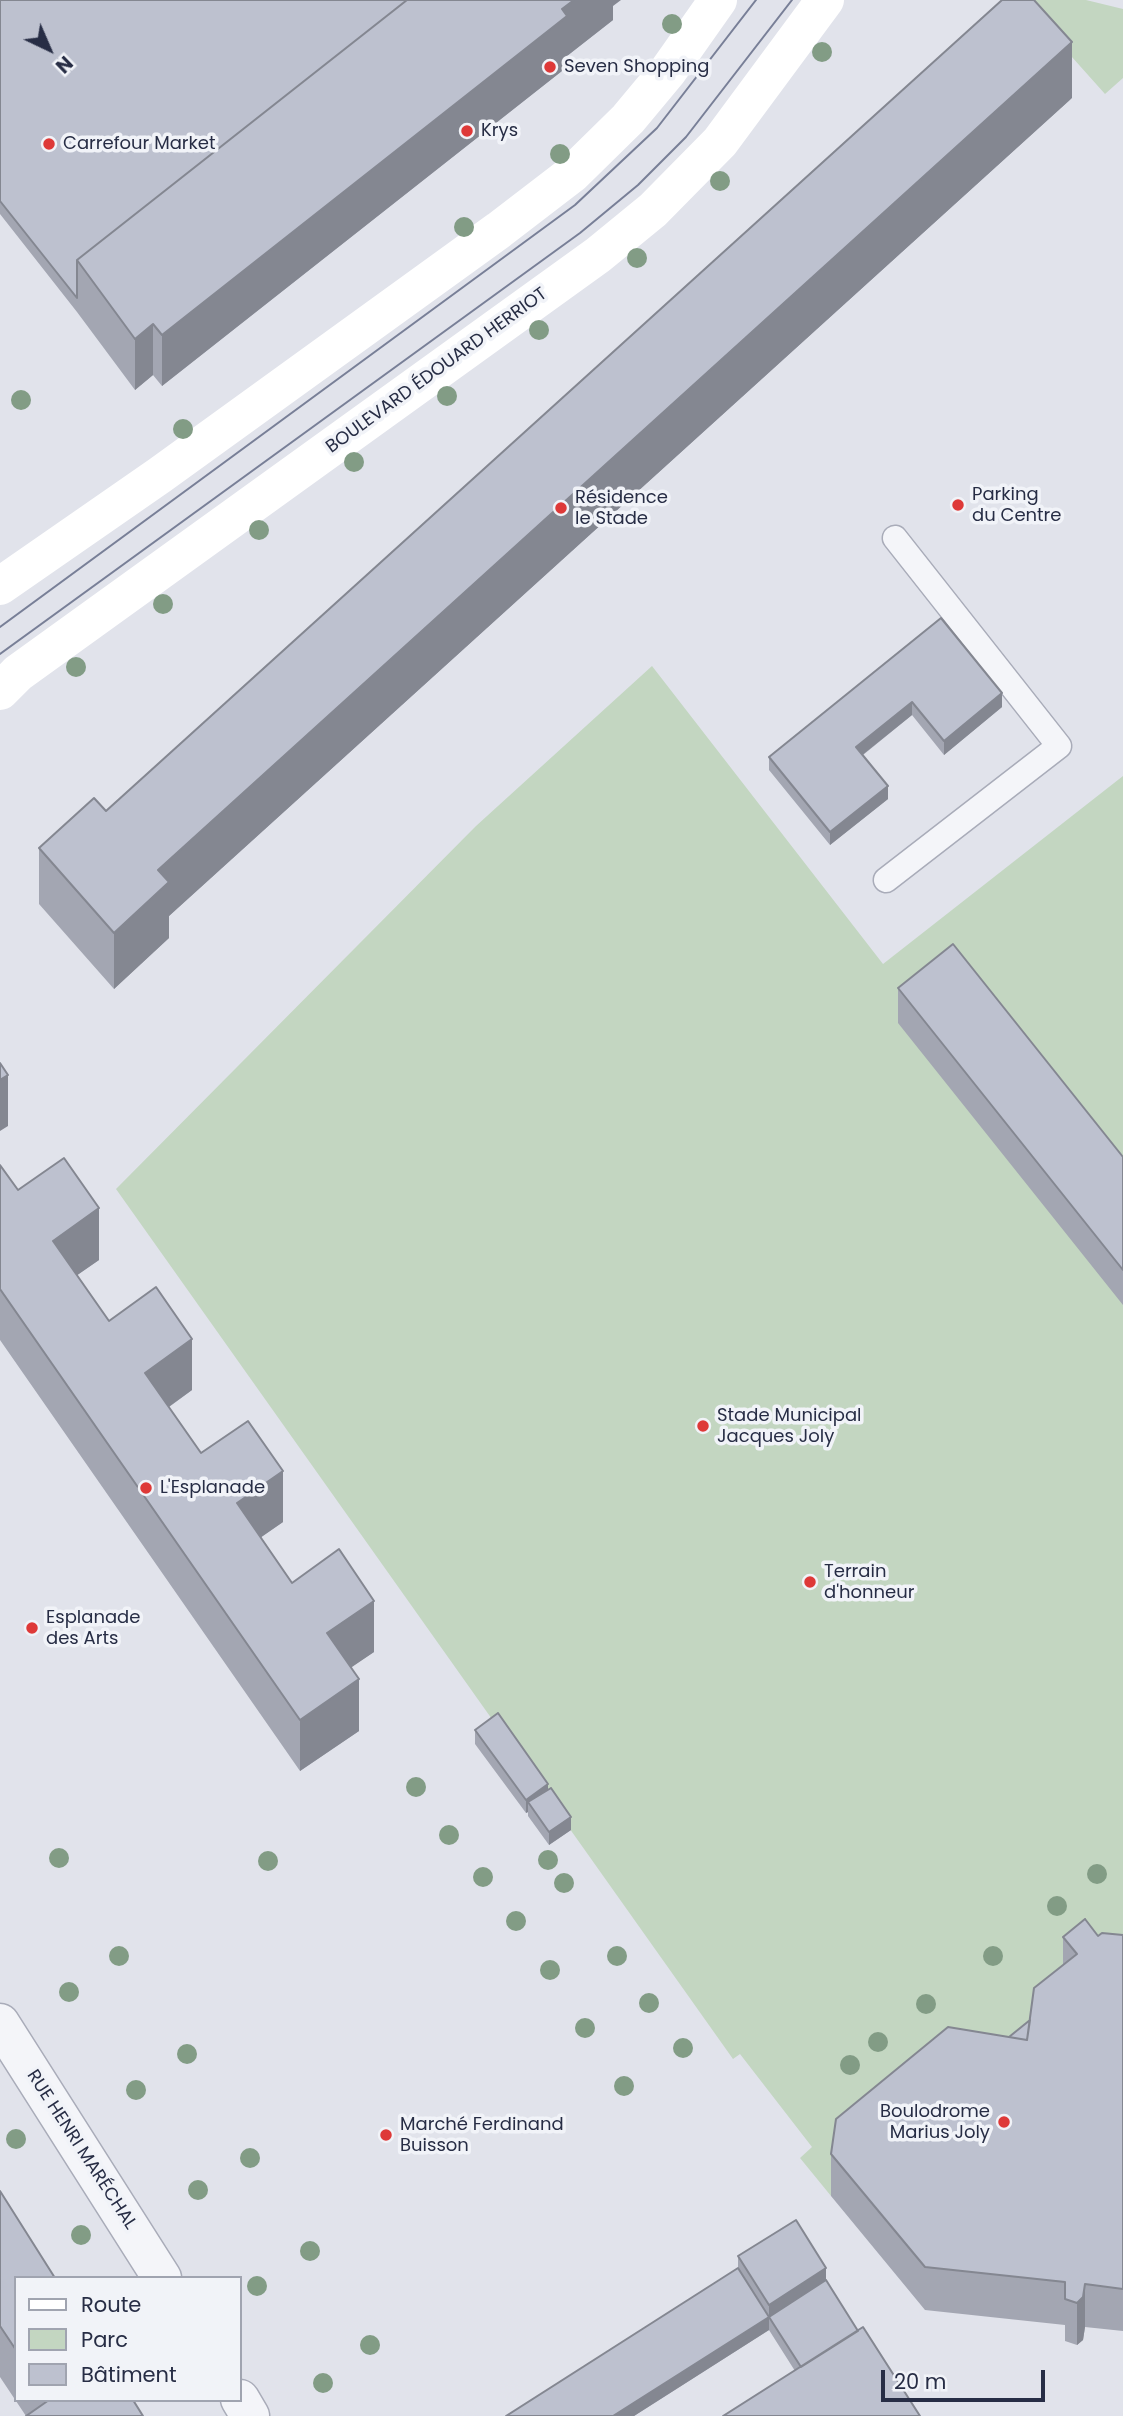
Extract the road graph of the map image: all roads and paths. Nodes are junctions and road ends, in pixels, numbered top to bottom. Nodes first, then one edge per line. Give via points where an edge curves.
1 (718, 0) edge
2 (825, 0) edge
3 (895, 538) dead end
4 (0, 586) edge
5 (0, 691) edge
6 (886, 880) dead end
7 (0, 2023) edge
8 (161, 2276) edge

1 - 4 main road via 628,119 572,174
2 - 5 main road, BOULEVARD ÉDOUARD HERRIOT via 720,142 653,210
3 - 6 lane via 1059,746
7 - 8 street, RUE HENRI MARÉCHAL

